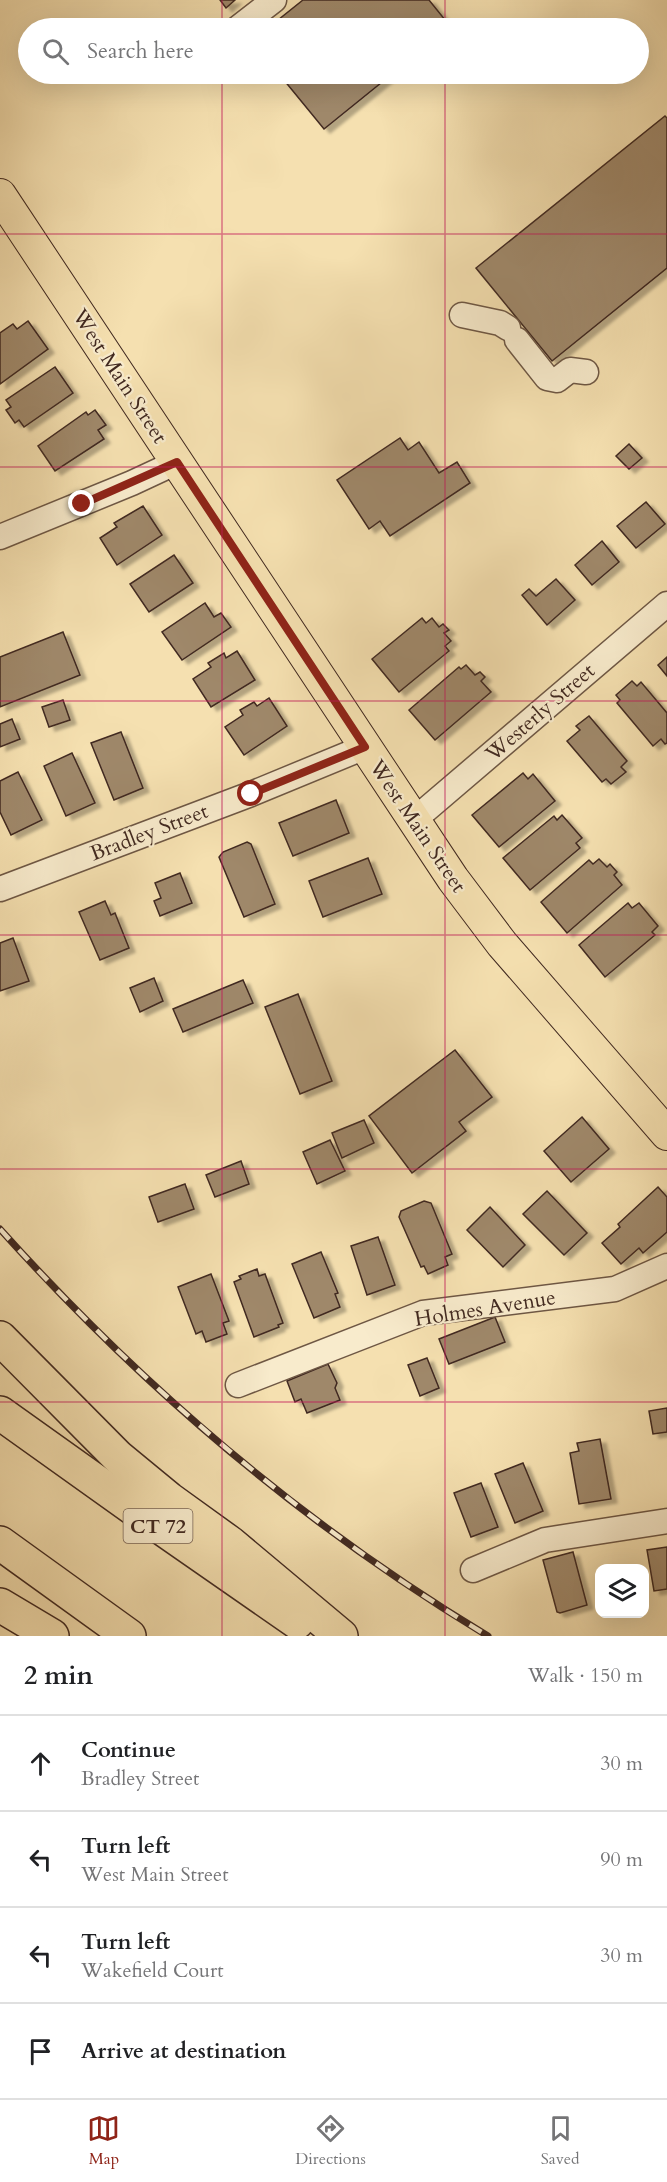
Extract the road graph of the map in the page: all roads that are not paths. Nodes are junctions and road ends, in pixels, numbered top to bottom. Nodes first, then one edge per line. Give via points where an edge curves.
1 (274, 0) edge
2 (251, 18) edge
3 (0, 195) edge
4 (462, 315) dead end
5 (586, 372) dead end
6 (177, 462) junction
7 (0, 537) edge
8 (667, 604) edge
9 (365, 747) junction
10 (414, 820) junction
11 (0, 889) edge
12 (667, 1134) edge
13 (667, 1266) edge
14 (0, 1338) edge
15 (238, 1385) dead end
16 (0, 1413) edge
17 (667, 1521) edge
18 (0, 1543) edge
19 (473, 1570) dead end
20 (0, 1605) edge
21 (52, 1636) edge
22 (129, 1636) edge
23 (318, 1636) edge
24 (340, 1636) edge

1 - 2 street
3 - 6 main road, West Main Street
4 - 5 street via 500,323 548,378 557,380 570,370
6 - 7 street
6 - 9 main road, West Main Street
8 - 10 street, Westerly Street
9 - 10 main road, West Main Street
9 - 11 street, Bradley Street
10 - 12 main road, West Main Street via 491,931
13 - 15 street, Holmes Avenue via 615,1289 423,1313
14 - 24 highway via 117,1457 230,1543
16 - 23 highway, CT 72
17 - 19 street via 545,1540
18 - 22 highway
20 - 21 highway

